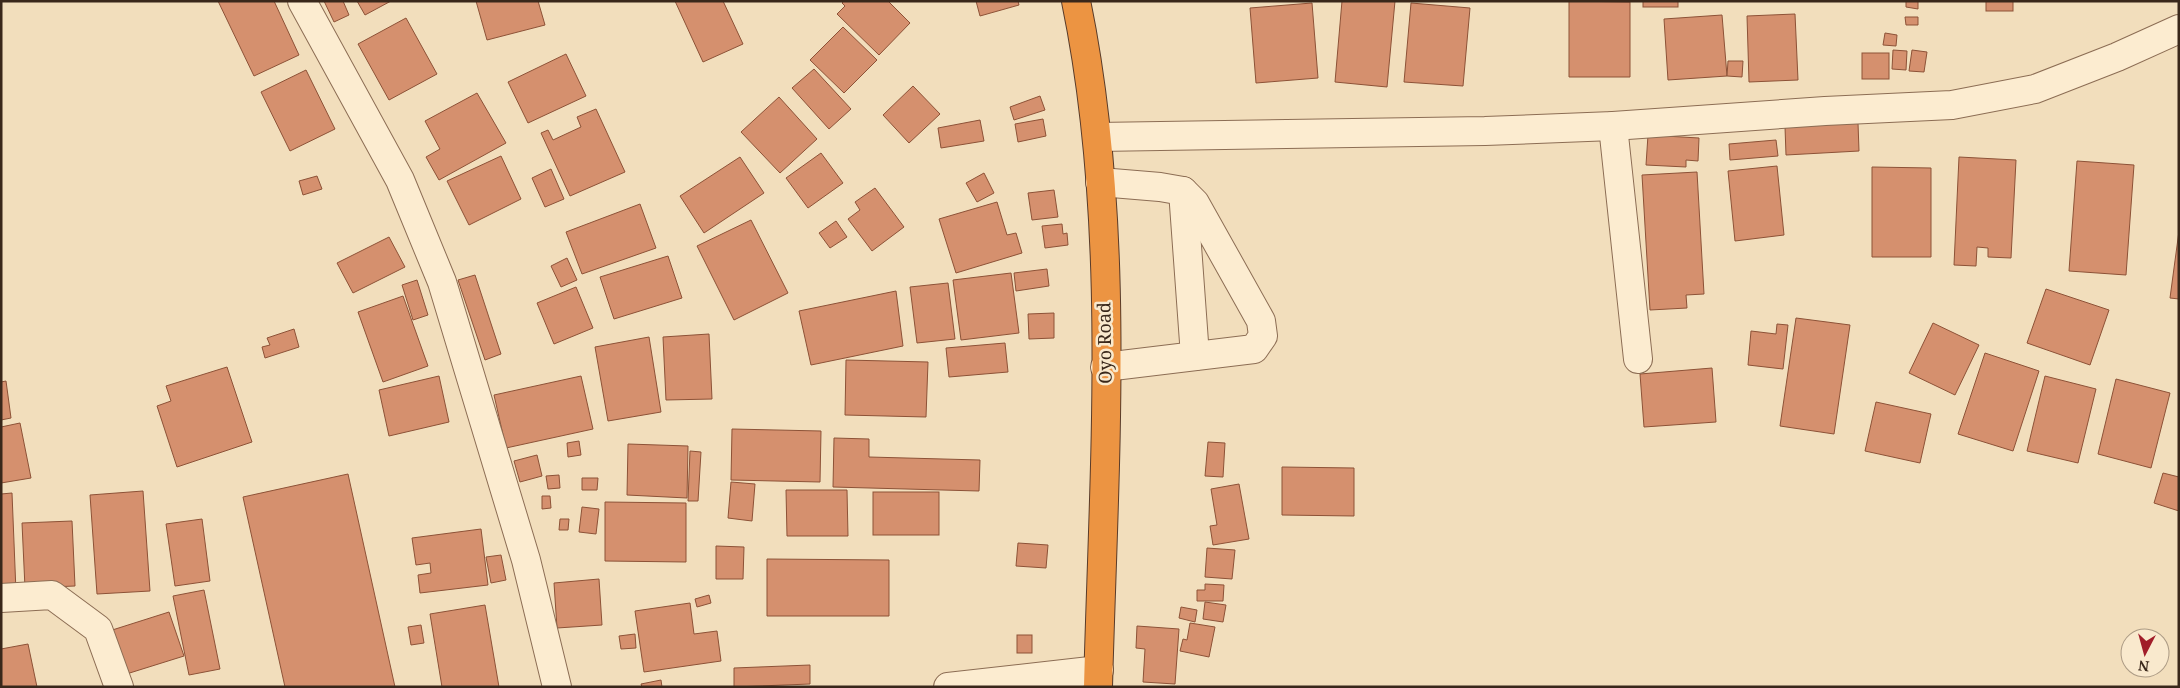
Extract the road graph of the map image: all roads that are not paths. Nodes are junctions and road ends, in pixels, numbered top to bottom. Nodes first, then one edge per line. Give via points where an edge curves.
1 (302, 1) edge
2 (1076, 1) edge
3 (2179, 29) edge
4 (1613, 126) junction
5 (1097, 137) junction
6 (1100, 182) junction
7 (1183, 191) junction
8 (1195, 356) junction
9 (1638, 359) dead end
10 (1105, 367) junction
11 (1, 598) edge
12 (1099, 679) edge
13 (119, 687) edge
14 (557, 687) edge
15 (948, 687) edge

1 - 14 street via 400,180 442,282 526,560
2 - 5 highway, Oyo Road
3 - 4 street via 2035,89 1952,105
4 - 5 street
4 - 9 street
5 - 6 highway, Oyo Road
6 - 7 street
6 - 10 highway, Oyo Road
7 - 8 street
7 - 8 street via 1195,203 1261,321 1263,336 1254,349
8 - 10 street
10 - 12 highway, Oyo Road
11 - 13 street via 52,595 98,629
12 - 15 street

